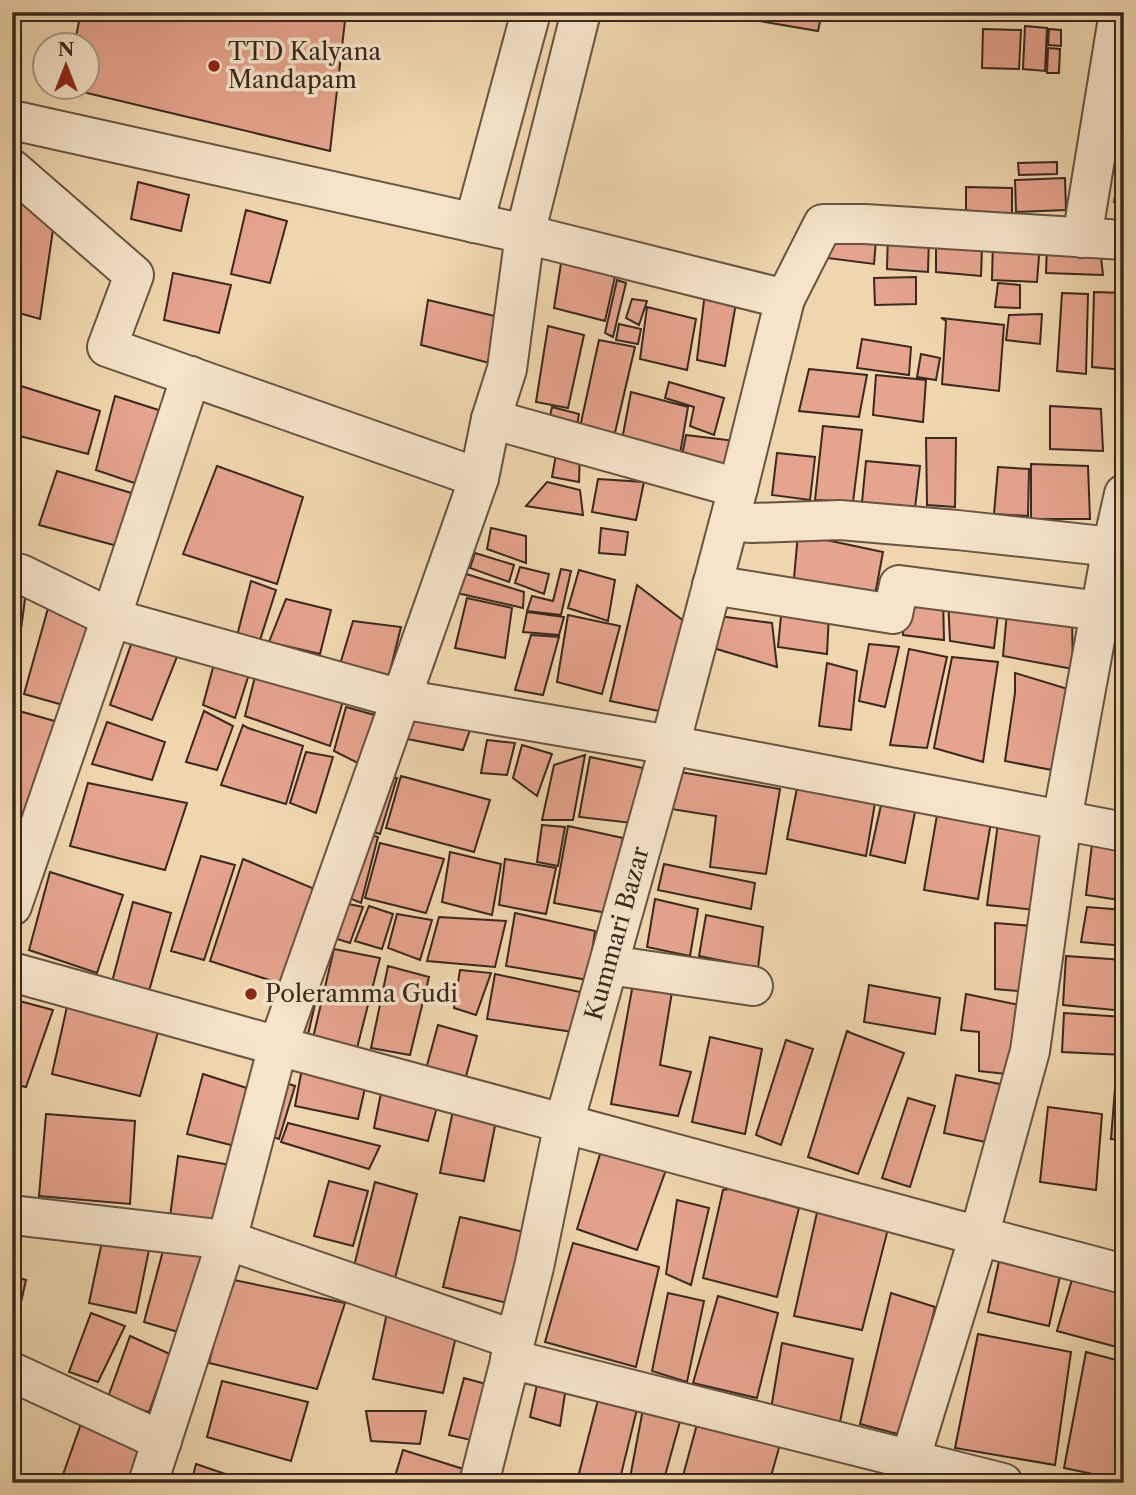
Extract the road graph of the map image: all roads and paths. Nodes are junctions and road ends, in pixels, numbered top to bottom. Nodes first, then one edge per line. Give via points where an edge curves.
1 (531, 12) edge
2 (581, 12) edge
3 (1119, 12) edge
4 (12, 120) edge
5 (12, 169) edge
6 (474, 223) junction
7 (525, 234) junction
8 (1082, 238) junction
9 (1124, 240) edge
10 (785, 299) junction
11 (191, 376) junction
12 (491, 419) junction
13 (479, 478) junction
14 (1124, 494) edge
15 (734, 504) junction
16 (1112, 547) junction
17 (12, 573) edge
18 (712, 586) junction
19 (1101, 611) junction
20 (111, 618) junction
21 (401, 699) junction
22 (670, 745) junction
23 (1062, 820) junction
24 (1124, 832) edge
25 (12, 906) edge
26 (608, 965) junction
27 (12, 972) edge
28 (753, 986) dead end
29 (278, 1046) junction
30 (564, 1123) junction
31 (12, 1215) edge
32 (979, 1236) junction
33 (227, 1240) junction
34 (1124, 1274) edge
35 (513, 1350) junction
36 (12, 1372) edge
37 (162, 1441) junction
38 (907, 1471) edge
39 (489, 1480) edge
40 (148, 1483) edge
41 (1003, 1483) edge

1 - 6 street
2 - 7 street
3 - 8 street
4 - 6 street
5 - 11 street via 134,275 107,347
6 - 7 street
7 - 10 street
7 - 12 street via 507,369
8 - 9 street
8 - 10 street, Kummari Bazar via 823,224
10 - 15 street, Kummari Bazar
11 - 13 street
11 - 20 street
12 - 13 street
12 - 15 street
13 - 21 street
14 - 16 street
15 - 16 street via 752,523 840,520
15 - 18 street, Kummari Bazar
16 - 19 street
17 - 20 street
18 - 19 street via 893,614 899,585
18 - 22 street, Kummari Bazar
19 - 23 street
20 - 21 street
20 - 25 street
21 - 22 street
21 - 29 street
22 - 23 street
22 - 26 street, Kummari Bazar
23 - 24 street
23 - 32 street via 1030,1051
26 - 28 street
26 - 30 street, Kummari Bazar
27 - 29 street
29 - 30 street
29 - 33 street
30 - 32 street
30 - 35 street, Kummari Bazar
31 - 33 street
32 - 34 street
32 - 38 street
33 - 35 street
33 - 37 street
35 - 38 street
35 - 39 street, Kummari Bazar
36 - 37 street
37 - 40 street
38 - 41 street

